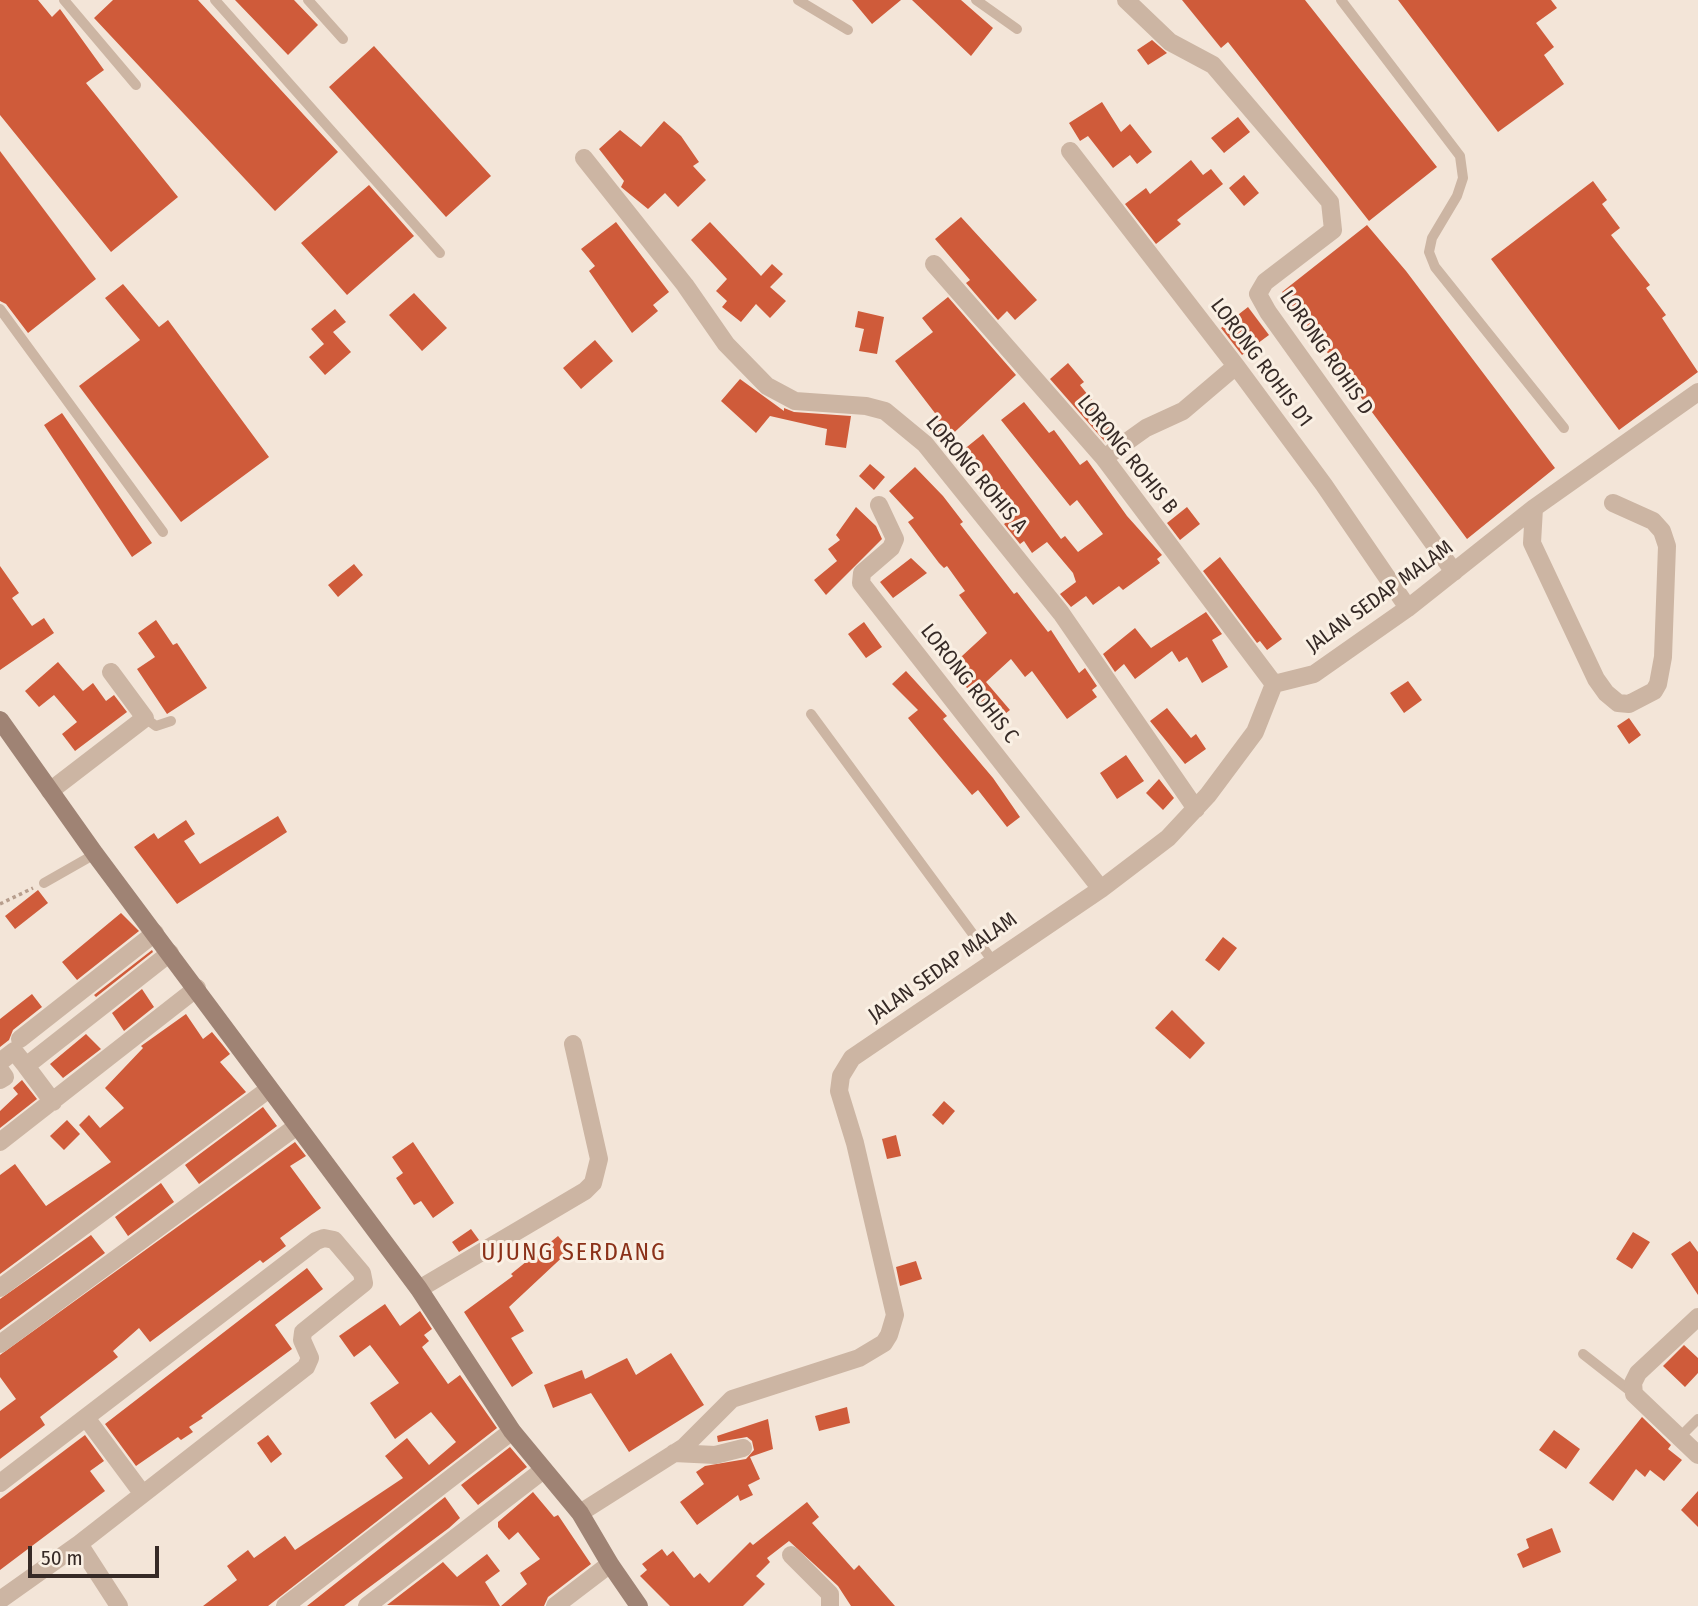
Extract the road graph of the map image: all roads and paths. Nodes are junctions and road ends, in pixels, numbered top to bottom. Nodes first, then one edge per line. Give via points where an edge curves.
1 (64, 0) edge
2 (215, 0) edge
3 (308, 0) edge
4 (798, 0) edge
5 (976, 0) edge
6 (1126, 0) edge
7 (1341, 0) edge
8 (1017, 29) dead end
9 (848, 30) dead end
10 (343, 39) dead end
11 (136, 85) dead end
12 (1070, 151) dead end
13 (584, 158) dead end
14 (440, 253) dead end
15 (934, 264) dead end
16 (0, 309) edge
17 (1236, 366) junction
18 (1698, 392) edge
19 (1564, 428) dead end
20 (1104, 458) junction
21 (1613, 503) dead end
22 (879, 505) dead end
23 (1534, 508) junction
24 (163, 533) dead end
25 (1454, 572) junction
26 (1408, 608) junction
27 (111, 672) dead end
28 (1273, 684) junction
29 (811, 714) dead end
30 (145, 718) junction
31 (171, 721) dead end
32 (2, 728) edge
33 (50, 791) junction
34 (1196, 809) junction
35 (95, 854) junction
36 (44, 883) joint
37 (1101, 889) junction
38 (0, 904) edge
39 (155, 933) junction
40 (170, 953) junction
41 (992, 960) junction
42 (197, 988) junction
43 (20, 1040) dead end
44 (573, 1044) dead end
45 (0, 1062) edge
46 (26, 1066) junction
47 (0, 1070) edge
48 (0, 1080) edge
49 (269, 1089) junction
50 (53, 1102) junction
51 (298, 1126) junction
52 (0, 1142) edge
53 (0, 1288) edge
54 (419, 1289) junction
55 (1698, 1317) edge
56 (0, 1344) edge
57 (1583, 1354) dead end
58 (1634, 1394) junction
59 (87, 1419) junction
60 (1698, 1419) edge
61 (512, 1431) junction
62 (1680, 1437) junction
63 (743, 1448) dead end
64 (674, 1453) junction
65 (1698, 1455) edge
66 (542, 1471) junction
67 (0, 1483) edge
68 (142, 1493) junction
69 (580, 1513) junction
70 (79, 1544) junction
71 (791, 1555) dead end
72 (610, 1564) junction
73 (0, 1600) edge
74 (119, 1606) edge
75 (285, 1606) edge
76 (367, 1606) edge
77 (555, 1606) edge
78 (639, 1606) edge
79 (830, 1606) edge

1 - 11 lane
2 - 14 lane
3 - 10 lane
4 - 9 lane
5 - 8 lane
6 - 25 street, LORONG ROHIS D via 1170,41 1213,65 1330,202 1333,230 1265,282 1258,295
7 - 19 lane via 1460,156 1463,178 1429,252 1435,267
12 - 17 street, LORONG ROHIS D1
13 - 34 street, LORONG ROHIS A via 726,344 766,386 794,401 885,411 925,444 1061,613
15 - 20 street, LORONG ROHIS B
16 - 24 lane
17 - 20 street via 1183,411 1146,428
17 - 26 street, LORONG ROHIS D1
18 - 23 street, JALAN SEDAP MALAM
20 - 28 street, LORONG ROHIS B
21 - 23 street via 1653,522 1667,546 1658,684 1629,704 1618,703 1596,679 1532,543
22 - 37 street, LORONG ROHIS C via 895,539 862,573 861,583
23 - 25 street, JALAN SEDAP MALAM
25 - 26 street, JALAN SEDAP MALAM
26 - 28 street, JALAN SEDAP MALAM via 1314,674
27 - 30 street
28 - 34 street, JALAN SEDAP MALAM via 1255,732
29 - 41 lane
30 - 31 lane via 156,726
30 - 33 street
32 - 33 main road
33 - 35 main road
34 - 37 street, JALAN SEDAP MALAM via 1168,838
35 - 36 lane
35 - 39 main road
36 - 38 path
37 - 41 street, JALAN SEDAP MALAM
39 - 40 main road
39 - 43 street
40 - 42 main road
40 - 46 street
41 - 64 street, JALAN SEDAP MALAM via 852,1058 841,1076 841,1103 855,1143 895,1315 884,1343 859,1358 732,1399
42 - 49 main road
42 - 50 street
44 - 54 street via 599,1159 593,1183
45 - 46 street via 15,1051
46 - 50 street
47 - 48 street via 5,1077
49 - 51 main road
49 - 53 street
50 - 52 street
51 - 54 main road
51 - 56 street
54 - 61 main road
55 - 58 street via 1638,1373
57 - 58 lane
58 - 62 street
59 - 67 street
59 - 68 street
59 - 68 street via 316,1241 334,1240 362,1273 360,1288 303,1332 310,1358 306,1367
60 - 62 lane
61 - 66 main road
61 - 75 street
62 - 65 street
63 - 64 street via 715,1455
64 - 69 street
66 - 69 main road
66 - 76 street
68 - 70 street
69 - 72 main road
70 - 73 street
70 - 74 street
71 - 79 street via 830,1594
72 - 77 street
72 - 78 main road

